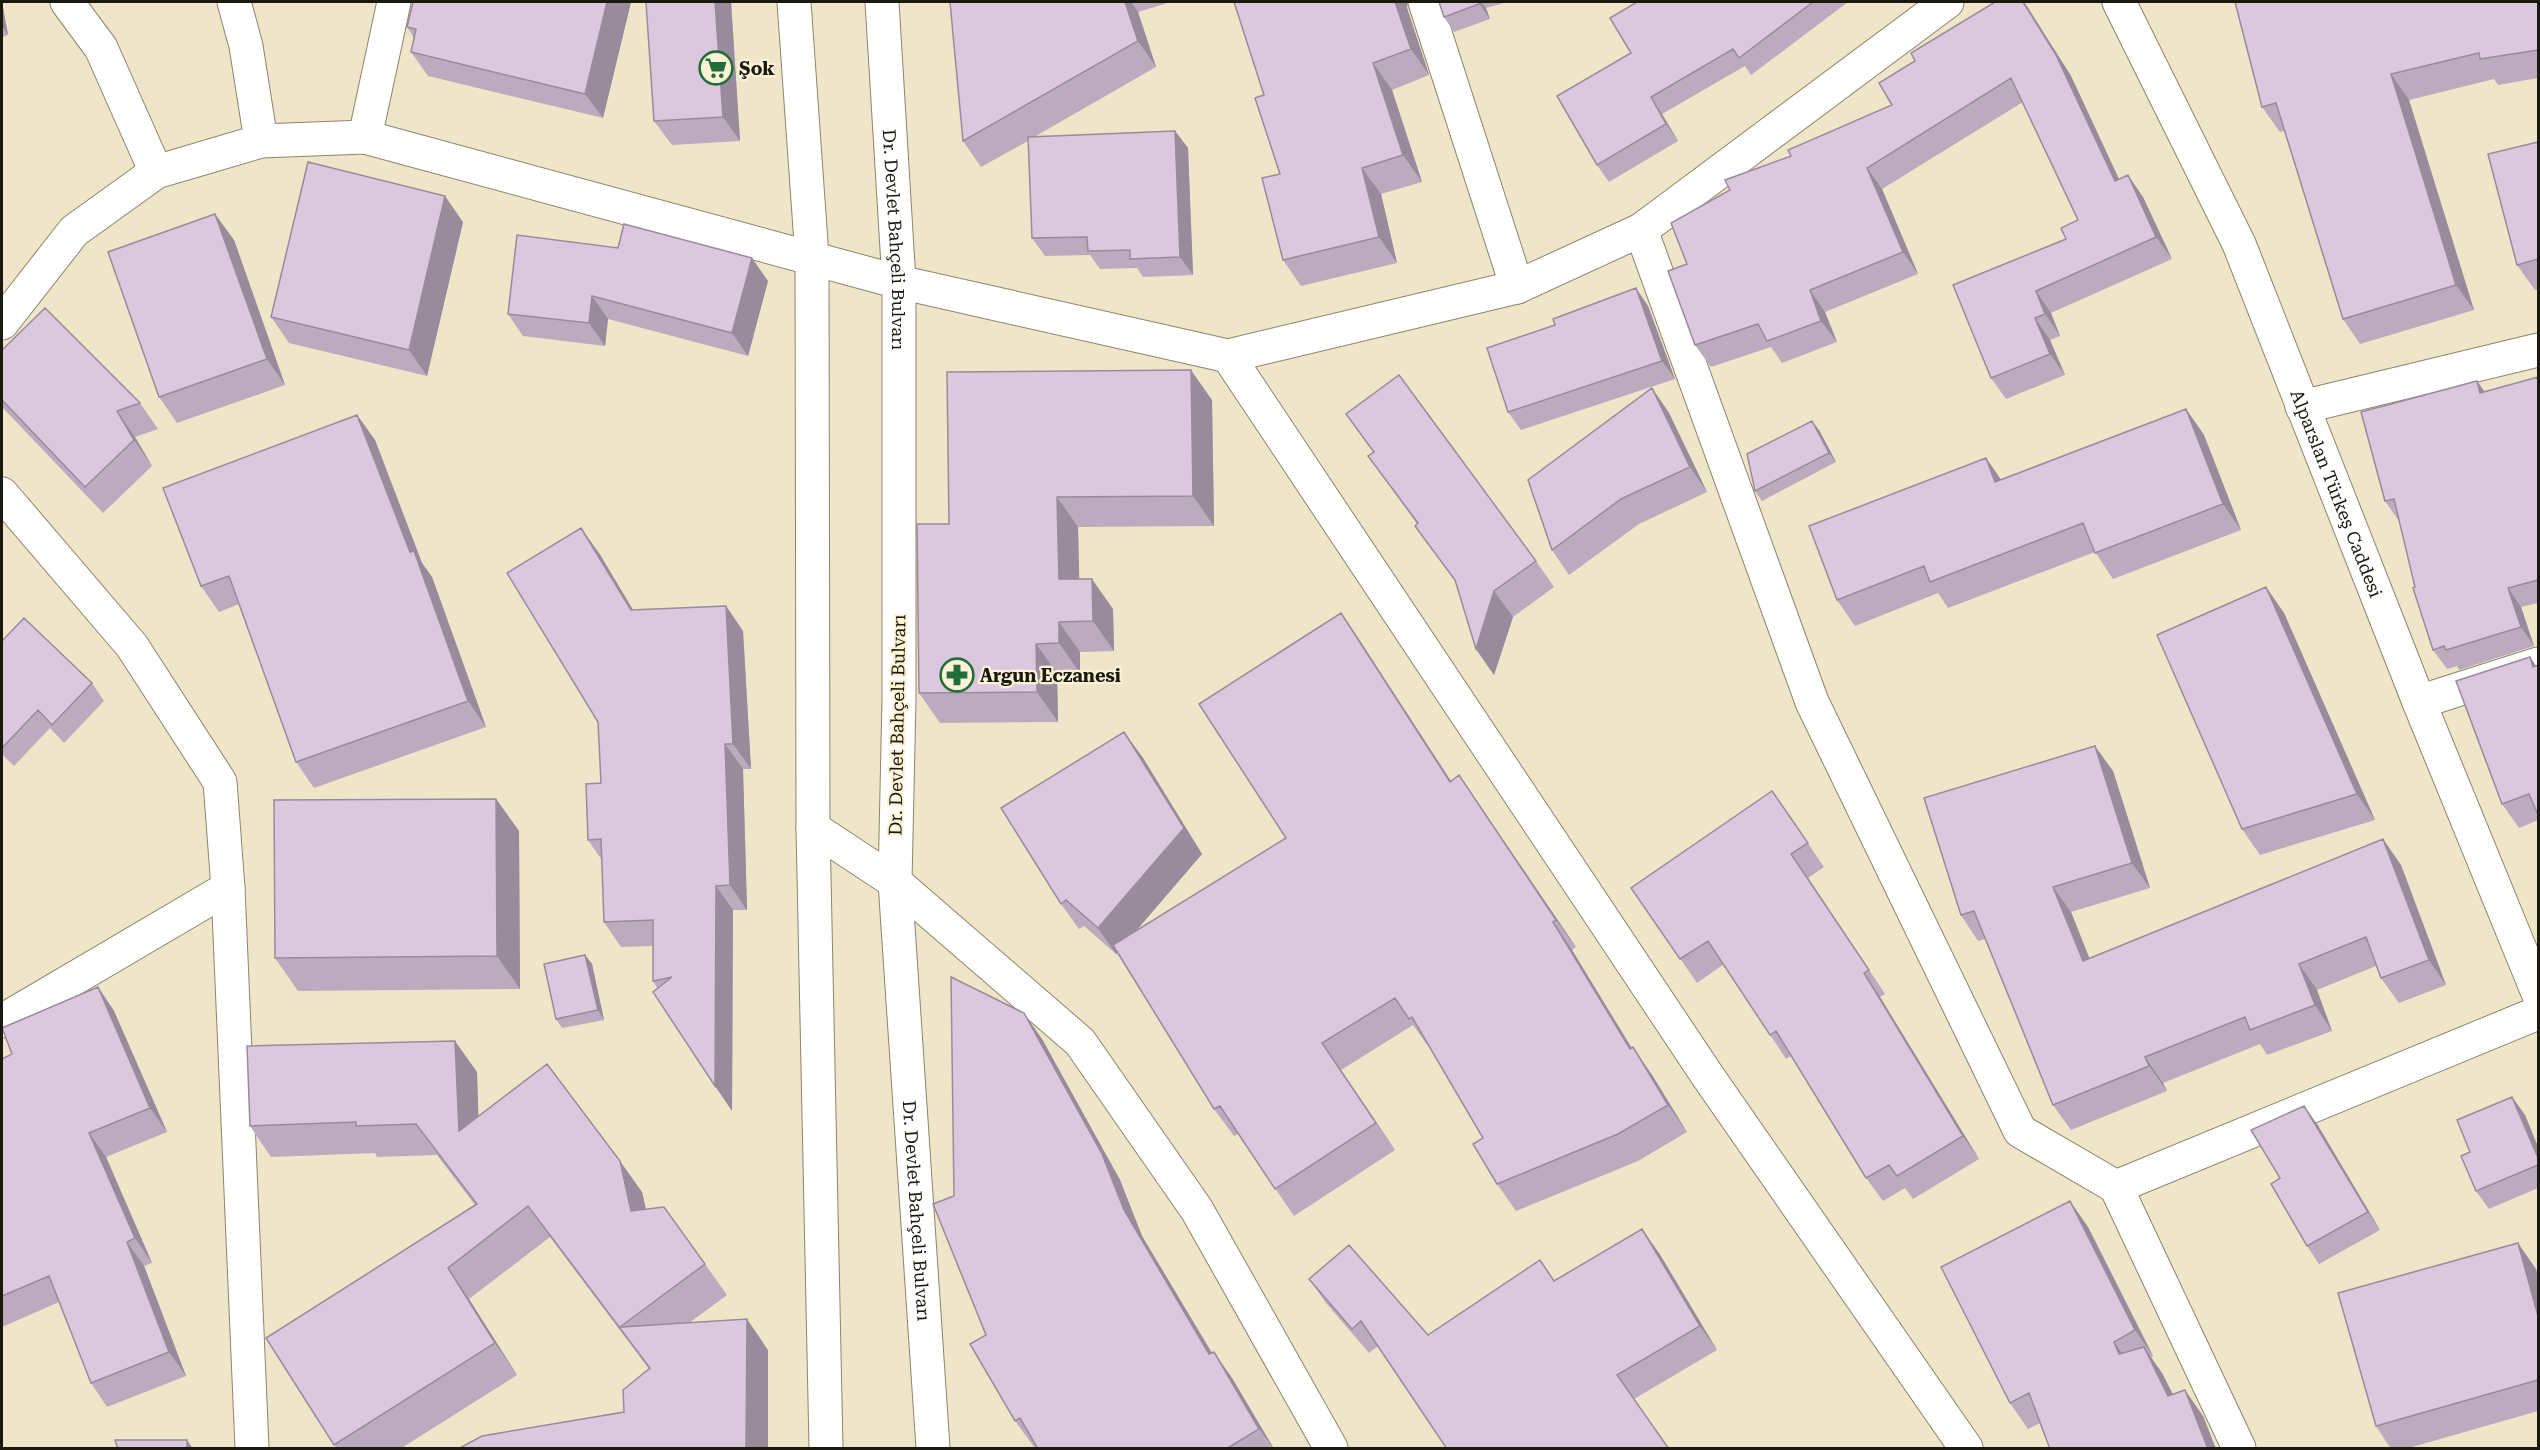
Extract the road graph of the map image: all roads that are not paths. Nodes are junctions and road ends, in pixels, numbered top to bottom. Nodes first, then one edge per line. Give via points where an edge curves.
1 (67, 2) edge
2 (234, 2) edge
3 (394, 2) edge
4 (794, 2) edge
5 (882, 2) edge
6 (1425, 2) edge
7 (1947, 2) edge
8 (2119, 2) edge
9 (365, 137) junction
10 (261, 141) junction
11 (156, 172) junction
12 (1641, 230) junction
13 (812, 258) junction
14 (899, 282) junction
15 (1517, 286) junction
16 (2, 323) edge
17 (2538, 350) edge
18 (1228, 356) junction
19 (2302, 407) junction
20 (2, 494) edge
21 (2538, 664) edge
22 (2419, 702) junction
23 (813, 828) junction
24 (895, 882) junction
25 (228, 888) junction
26 (2538, 993) edge
27 (2538, 1012) edge
28 (2, 1021) edge
29 (2116, 1187) junction
30 (252, 1449) edge
31 (826, 1449) edge
32 (933, 1449) edge
33 (1331, 1449) edge
34 (1966, 1449) edge
35 (2239, 1449) edge

1 - 11 street via 101,48
2 - 10 street via 246,46
3 - 9 street
4 - 13 street
5 - 14 street, Dr. Devlet Bahçeli Bulvarı
6 - 15 street
7 - 12 street
8 - 19 street, Alparslan Türkeş Caddesi via 2239,244
9 - 10 street
9 - 13 street
10 - 11 street
11 - 16 street via 74,231
12 - 15 street
12 - 29 street via 1812,702 2020,1131
13 - 14 street
13 - 23 street
14 - 18 street
14 - 24 street, Dr. Devlet Bahçeli Bulvarı
15 - 18 street
17 - 19 street
18 - 34 street via 1707,1075
19 - 22 street, Alparslan Türkeş Caddesi
20 - 25 street via 132,646 220,782
21 - 22 street
22 - 26 street, Alparslan Türkeş Caddesi
23 - 24 street
23 - 31 street
24 - 32 street, Dr. Devlet Bahçeli Bulvarı
24 - 33 street via 1080,1042 1197,1210
25 - 28 street
25 - 30 street
27 - 29 street
29 - 35 street

